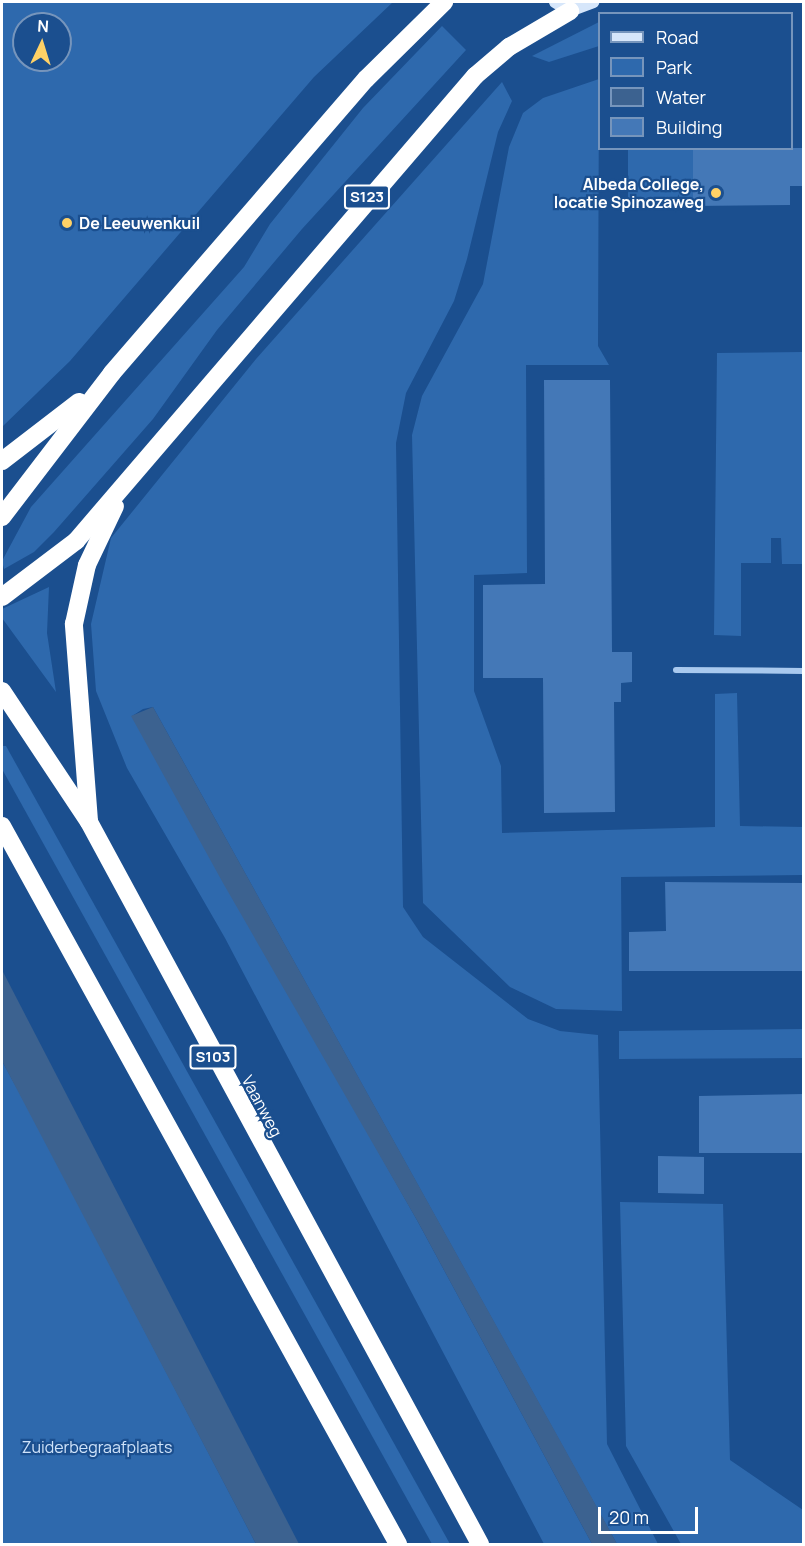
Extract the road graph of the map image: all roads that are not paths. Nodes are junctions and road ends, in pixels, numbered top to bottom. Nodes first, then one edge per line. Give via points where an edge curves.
1 (444, 2) edge
2 (593, 2) edge
3 (566, 5) edge
4 (112, 373) junction
5 (2, 461) edge
6 (126, 483) junction
7 (2, 517) edge
8 (2, 597) edge
9 (676, 670) dead end
10 (804, 671) edge
11 (2, 691) edge
12 (89, 822) junction
13 (2, 826) edge
14 (398, 1545) edge
15 (480, 1545) edge

1 - 4 highway via 366,79
2 - 3 main road, S123
3 - 6 highway, S123 via 474,76
4 - 5 highway
4 - 7 highway
6 - 8 highway, S123 via 56,560
6 - 12 highway via 87,565 74,624
9 - 10 street
11 - 12 highway, Vaanweg / S103
12 - 15 highway, Vaanweg / S103
13 - 14 highway

